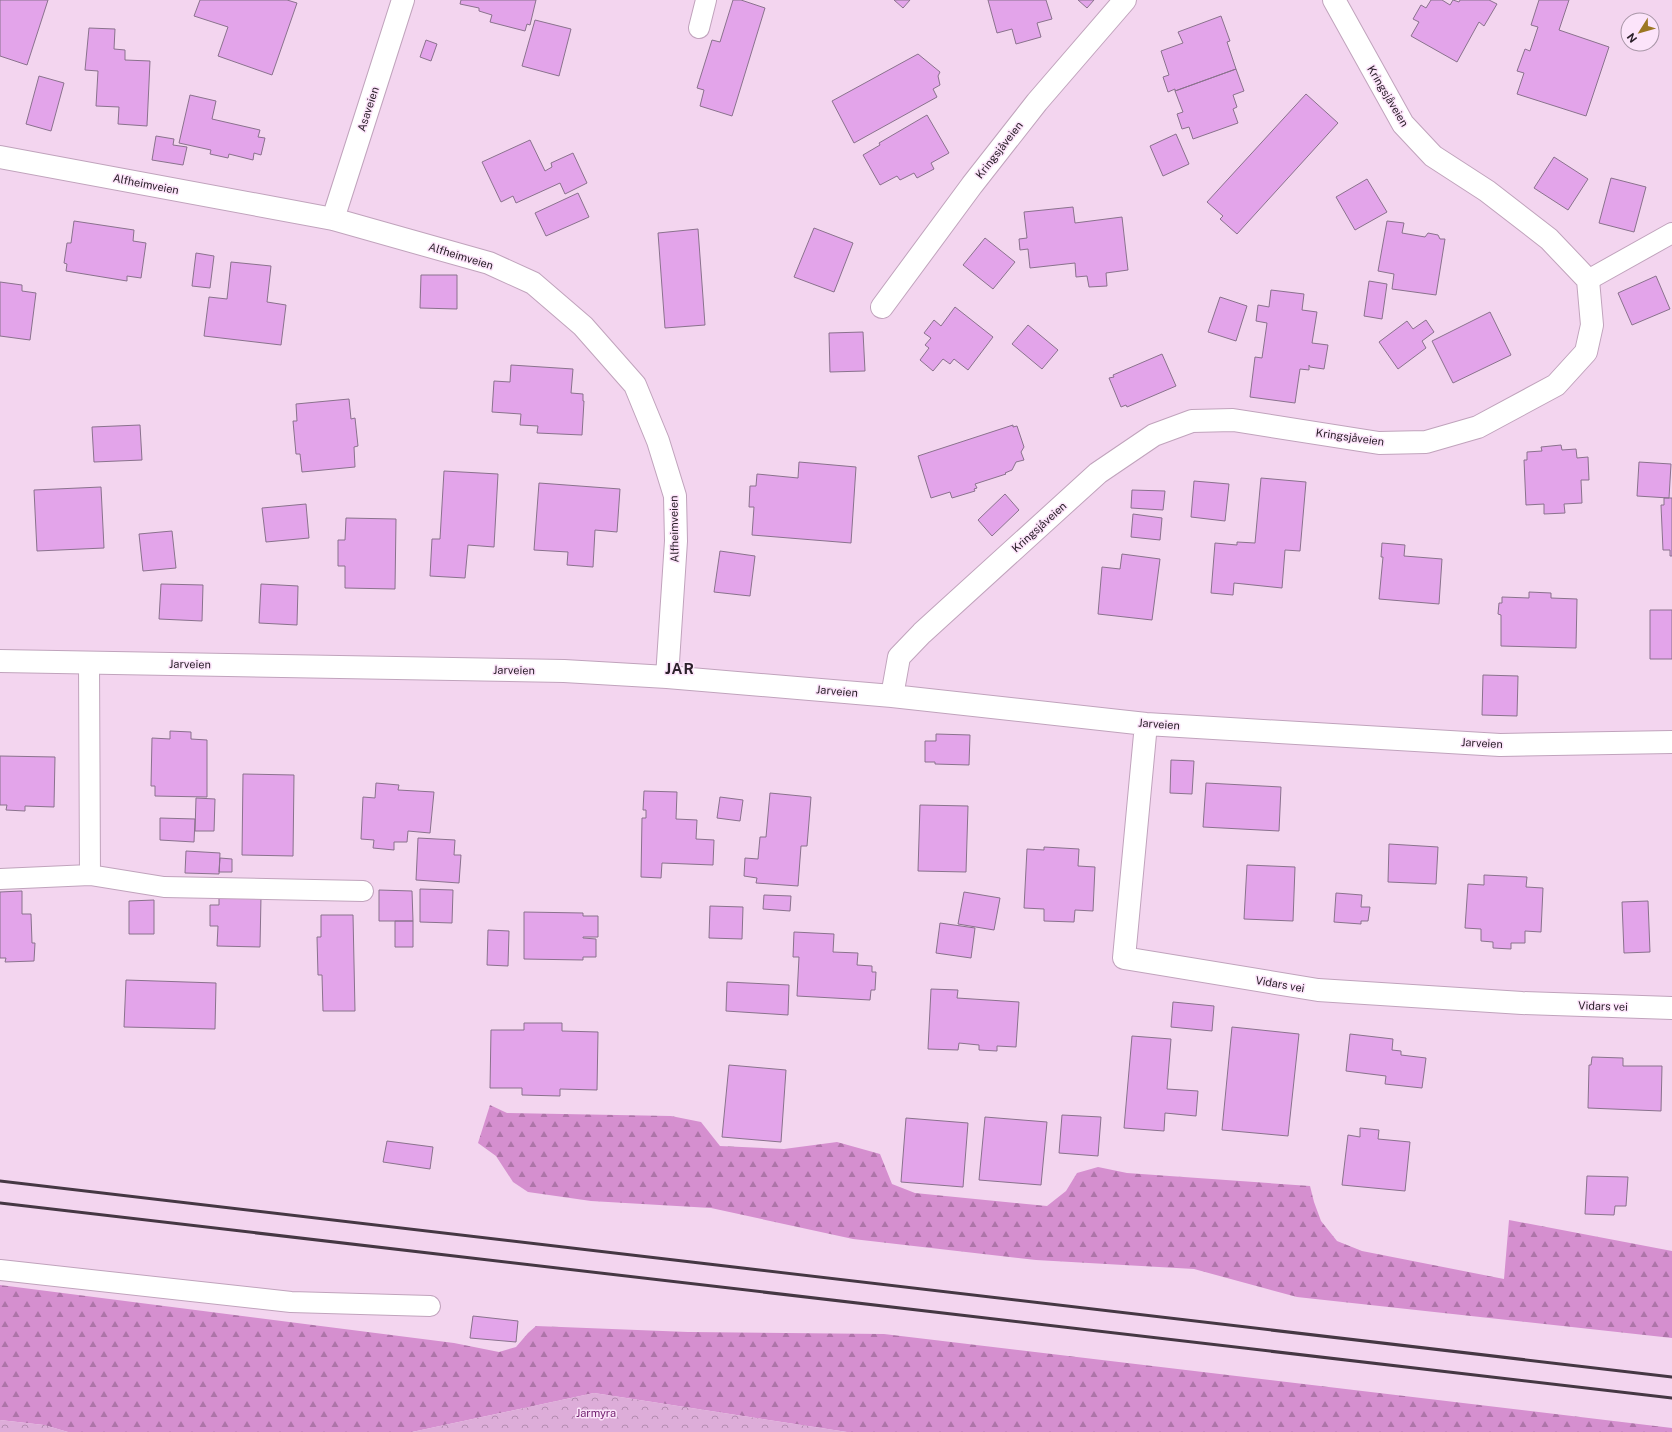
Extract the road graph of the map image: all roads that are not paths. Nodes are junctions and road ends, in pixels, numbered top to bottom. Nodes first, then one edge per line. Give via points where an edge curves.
1 (706, 0) edge
2 (1125, 0) edge
3 (1334, 0) edge
4 (399, 1) edge
5 (699, 28) dead end
6 (0, 156) edge
7 (333, 219) junction
8 (1672, 233) edge
9 (1588, 280) junction
10 (882, 307) dead end
11 (0, 661) edge
12 (89, 662) junction
13 (667, 677) junction
14 (892, 696) junction
15 (1146, 724) junction
16 (1672, 742) edge
17 (90, 875) junction
18 (0, 879) edge
19 (363, 891) dead end
20 (1672, 1008) edge
21 (0, 1270) edge
22 (430, 1306) dead end

1 - 5 lane
2 - 10 street, Kringsjåveien via 1037,102
3 - 9 street, Kringsjåveien via 1403,124 1433,156 1487,191 1549,240
4 - 7 street, Asaveien
6 - 7 street, Alfheimveien
7 - 13 street, Alfheimveien via 488,263 533,283 583,326 636,385 658,441 675,496 676,541
8 - 9 lane
9 - 14 street, Kringsjåveien via 1592,325 1586,352 1556,385 1478,427 1426,442 1379,443 1234,420 1192,421 1154,435 1098,473 922,633 899,657
11 - 12 street, Jarveien
12 - 13 street, Jarveien via 564,670
12 - 17 lane
13 - 14 street, Jarveien
14 - 15 street, Jarveien
15 - 16 street, Jarveien via 1500,745
15 - 20 street, Vidars vei via 1124,958 1318,990 1522,1003
17 - 18 lane
17 - 19 lane via 164,887
21 - 22 lane via 291,1302

